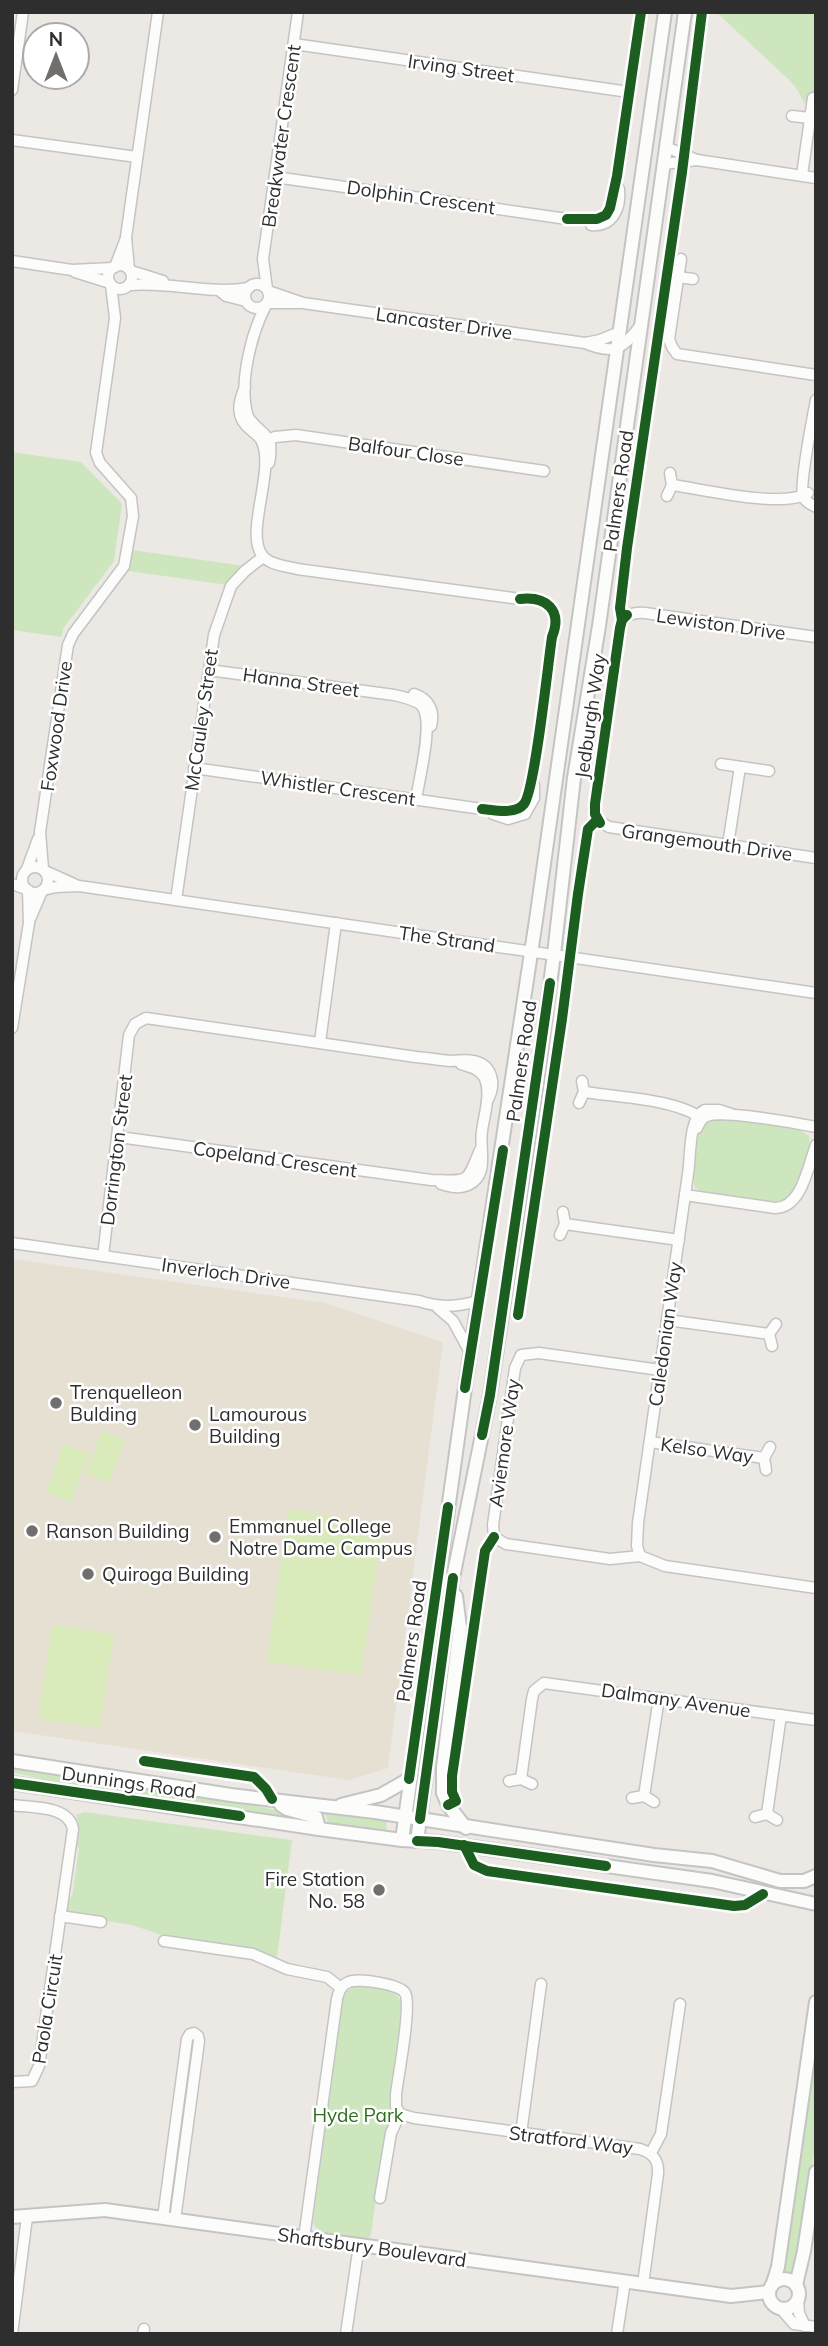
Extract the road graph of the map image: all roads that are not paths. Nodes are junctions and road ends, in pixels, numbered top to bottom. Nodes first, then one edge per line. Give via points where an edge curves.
1 (23, 12) edge
2 (158, 12) edge
3 (298, 12) edge
4 (641, 12) edge
5 (665, 12) edge
6 (685, 12) edge
7 (294, 44) junction
8 (12, 90) edge
9 (629, 92) junction
10 (813, 98) dead end
11 (792, 116) dead end
12 (810, 118) junction
13 (12, 140) edge
14 (666, 147) junction
15 (138, 157) junction
16 (697, 160) junction
17 (664, 164) junction
18 (802, 175) junction
19 (275, 177) junction
20 (816, 178) edge
21 (126, 237) junction
22 (263, 259) junction
23 (681, 259) dead end
24 (12, 261) edge
25 (114, 267) junction
26 (72, 270) junction
27 (130, 270) junction
28 (678, 277) junction
29 (694, 279) dead end
30 (111, 284) junction
31 (170, 284) junction
32 (128, 286) junction
33 (250, 287) junction
34 (267, 290) junction
35 (219, 291) junction
36 (247, 302) junction
37 (303, 303) junction
38 (267, 304) junction
39 (115, 318) junction
40 (641, 325) junction
41 (253, 332) junction
42 (620, 332) junction
43 (585, 343) junction
44 (617, 348) junction
45 (816, 375) edge
46 (816, 400) edge
47 (266, 441) junction
48 (544, 471) dead end
49 (670, 473) dead end
50 (672, 485) junction
51 (667, 496) dead end
52 (809, 497) edge
53 (816, 507) edge
54 (261, 559) junction
55 (627, 615) joint
56 (816, 637) edge
57 (209, 670) junction
58 (721, 764) dead end
59 (740, 767) junction
60 (194, 768) junction
61 (769, 771) dead end
62 (416, 799) junction
63 (600, 823) joint
64 (40, 832) junction
65 (728, 845) junction
66 (816, 858) edge
67 (26, 870) junction
68 (44, 870) junction
69 (12, 874) edge
70 (12, 884) edge
71 (79, 886) junction
72 (27, 890) junction
73 (43, 890) junction
74 (176, 900) junction
75 (29, 923) junction
76 (337, 923) junction
77 (532, 951) junction
78 (554, 954) junction
79 (816, 993) edge
80 (13, 1014) edge
81 (141, 1023) joint
82 (12, 1028) edge
83 (320, 1042) junction
84 (579, 1103) dead end
85 (700, 1117) junction
86 (816, 1127) edge
87 (119, 1137) junction
88 (816, 1145) edge
89 (685, 1195) junction
90 (563, 1212) dead end
91 (565, 1224) junction
92 (560, 1235) dead end
93 (679, 1240) junction
94 (12, 1243) edge
95 (103, 1256) junction
96 (478, 1301) junction
97 (438, 1308) junction
98 (667, 1320) junction
99 (776, 1324) dead end
100 (769, 1334) junction
101 (772, 1346) dead end
102 (470, 1352) junction
103 (660, 1370) junction
104 (650, 1441) junction
105 (769, 1447) dead end
106 (764, 1458) junction
107 (766, 1470) dead end
108 (637, 1556) junction
109 (453, 1578) junction
110 (816, 1588) edge
111 (659, 1698) junction
112 (781, 1715) junction
113 (816, 1720) edge
114 (12, 1761) edge
115 (409, 1779) junction
116 (521, 1779) junction
117 (509, 1781) dead end
118 (12, 1783) edge
119 (532, 1784) dead end
120 (644, 1796) junction
121 (632, 1798) dead end
122 (276, 1800) junction
123 (654, 1802) dead end
124 (12, 1805) edge
125 (335, 1807) junction
126 (767, 1814) junction
127 (404, 1816) junction
128 (755, 1817) dead end
129 (420, 1819) junction
130 (777, 1820) dead end
131 (466, 1828) junction
132 (319, 1829) junction
133 (401, 1840) junction
134 (417, 1841) junction
135 (816, 1876) edge
136 (816, 1904) edge
137 (60, 1916) junction
138 (101, 1922) dead end
139 (164, 1941) dead end
140 (541, 1984) dead end
141 (341, 1988) junction
142 (816, 2002) edge
143 (680, 2004) dead end
144 (12, 2082) edge
145 (400, 2114) junction
146 (521, 2134) junction
147 (650, 2153) junction
148 (816, 2172) edge
149 (380, 2198) dead end
150 (12, 2217) edge
151 (27, 2217) junction
152 (169, 2219) junction
153 (304, 2238) junction
154 (359, 2245) junction
155 (625, 2281) junction
156 (643, 2284) junction
157 (796, 2285) junction
158 (771, 2287) junction
159 (731, 2296) junction
160 (798, 2299) junction
161 (777, 2308) junction
162 (806, 2329) edge
163 (12, 2334) edge
164 (346, 2334) edge
165 (617, 2334) edge

1 - 8 street
2 - 15 street
3 - 7 street, Breakwater Crescent
4 - 9 street, Dolphin Crescent
5 - 42 main road, Palmers Road
6 - 14 main road, Palmers Road
7 - 9 street, Irving Street
7 - 19 street, Breakwater Crescent
9 - 19 street, Dolphin Crescent via 610,208 606,215 590,220
10 - 12 street
11 - 12 street
12 - 18 street
13 - 15 street
14 - 16 street
14 - 17 main road, Palmers Road
15 - 21 street
16 - 17 street
16 - 18 street
17 - 40 main road, Palmers Road
18 - 20 street
19 - 22 street, Breakwater Crescent
21 - 25 street
21 - 27 street
22 - 33 street, Breakwater Crescent
22 - 34 street, Breakwater Crescent
23 - 28 street
24 - 26 street
25 - 26 street
25 - 27 street
25 - 30 street via 108,276
26 - 30 street
27 - 31 street
27 - 32 street
28 - 29 street
28 - 45 street via 669,339 677,354
30 - 32 street via 119,289
30 - 39 street, Foxwood Drive
31 - 32 street
31 - 35 street
32 - 39 street, Foxwood Drive
33 - 34 street via 261,285
33 - 35 street
33 - 36 street
34 - 37 street, Lancaster Drive
34 - 38 street
35 - 36 street
36 - 38 street via 257,308
36 - 41 street
37 - 38 street, Lancaster Drive
37 - 43 street, Lancaster Drive
38 - 41 street
39 - 64 street, Foxwood Drive via 96,453 133,503 127,555 122,571 68,645
40 - 44 street
40 - 78 main road, Palmers Road via 574,778
41 - 47 street via 239,416
42 - 43 street, Lancaster Drive
42 - 44 main road, Palmers Road
43 - 44 street, Lancaster Drive via 604,350
44 - 77 main road, Palmers Road
46 - 52 street via 802,480
47 - 48 street, Balfour Close via 296,435
47 - 54 street via 265,475 252,545
49 - 50 street
50 - 51 street
50 - 52 street via 776,500
52 - 53 street via 808,503
54 - 57 street, McCauley Street via 228,593 214,635
54 - 62 street, Whistler Crescent via 271,568 520,599 548,612 552,637 533,771 534,799 525,814 508,819 482,809
55 - 56 street, Lewiston Drive via 645,613
55 - 63 street, Jedburgh Way via 620,628 595,804
57 - 60 street, McCauley Street
57 - 62 street, Hanna Street via 414,694 425,700 433,714
58 - 59 street
59 - 61 street
59 - 65 street
60 - 62 street, Whistler Crescent
60 - 74 street, McCauley Street
63 - 65 street, Grangemouth Drive
64 - 67 street, Foxwood Drive
64 - 68 street, Foxwood Drive
65 - 66 street, Grangemouth Drive
67 - 68 street via 37,866
67 - 69 street
67 - 72 street via 22,881
68 - 71 street, The Strand
68 - 73 street via 48,879
70 - 72 street
71 - 73 street, The Strand
71 - 74 street, The Strand
72 - 73 street
72 - 75 street
73 - 75 street
74 - 76 street, The Strand
75 - 80 street
76 - 77 street, The Strand
76 - 83 street
77 - 78 street, The Strand
77 - 96 main road, Palmers Road
78 - 79 street, The Strand
78 - 109 main road, Palmers Road via 490,1395
80 - 82 street
81 - 83 street, Copeland Crescent via 152,1017
81 - 87 street, Dorrington Street via 131,1028
83 - 87 street, Copeland Crescent via 453,1061 480,1071 487,1101 480,1150 468,1177 431,1180
84 - 85 street via 583,1087 673,1105
85 - 86 street via 712,1109
85 - 89 street, Caledonian Way via 692,1127
87 - 95 street, Dorrington Street
88 - 89 street via 796,1197 788,1206
89 - 93 street, Caledonian Way
90 - 91 street
91 - 92 street
91 - 93 street
93 - 98 street, Caledonian Way
94 - 95 street, Inverloch Drive
95 - 97 street, Inverloch Drive via 419,1301
96 - 97 street, Inverloch Drive
96 - 102 main road, Palmers Road
97 - 102 street via 453,1321
98 - 100 street
98 - 103 street, Caledonian Way
99 - 100 street
100 - 101 street
102 - 115 main road, Palmers Road
103 - 104 street, Caledonian Way
103 - 108 street, Aviemore Way via 539,1353 521,1355 515,1367 493,1525 494,1537 506,1544 610,1559
104 - 106 street, Kelso Way
104 - 108 street, Caledonian Way via 633,1544
105 - 106 street, Kelso Way
106 - 107 street, Kelso Way
108 - 110 street, Aviemore Way via 665,1566
109 - 129 main road, Palmers Road
109 - 131 main road via 460,1627 443,1793
111 - 112 street, Dalmany Avenue
111 - 116 street, Dalmany Avenue via 544,1683 532,1699
111 - 120 street
112 - 113 street, Dalmany Avenue
112 - 126 street
114 - 122 main road, Dunnings Road
115 - 125 main road via 380,1795
115 - 127 main road, Palmers Road
116 - 117 street
116 - 119 street
118 - 132 main road, Dunnings Road
120 - 121 street
120 - 123 street
122 - 125 main road, Dunnings Road
122 - 132 main road via 286,1809 316,1817
124 - 137 street, Paola Circuit via 60,1813 70,1820 73,1829
125 - 127 main road, Dunnings Road
126 - 128 street
126 - 130 street
127 - 129 main road, Dunnings Road
127 - 133 main road, Palmers Road
129 - 131 main road, Dunnings Road
129 - 134 main road, Palmers Road
131 - 135 main road, Dunnings Road via 712,1861 780,1881
132 - 133 main road, Dunnings Road
133 - 134 main road, Dunnings Road
134 - 136 main road, Dunnings Road via 712,1881
137 - 138 street
137 - 144 street, Paola Circuit via 37,2073 32,2081
139 - 141 street via 253,1954 287,1969 327,1977
140 - 146 street
141 - 145 street via 362,1981 399,1987 406,1994 396,2094
141 - 153 street
142 - 158 main road via 780,2257
143 - 147 street via 661,2134
145 - 146 street, Stratford Way
145 - 149 street via 391,2133
146 - 147 street, Stratford Way
147 - 156 street, Stratford Way via 658,2163 658,2174
148 - 157 main road
150 - 151 main road, Shaftsbury Boulevard
151 - 152 main road, Shaftsbury Boulevard via 97,2210
151 - 163 street
152 - 152 street via 187,2039 194,2033 200,2040
152 - 153 main road, Shaftsbury Boulevard
153 - 154 main road, Shaftsbury Boulevard
154 - 155 main road, Shaftsbury Boulevard
154 - 164 street
155 - 156 main road, Shaftsbury Boulevard
155 - 165 street
156 - 159 main road, Shaftsbury Boulevard
157 - 158 main road via 786,2279
157 - 160 main road
158 - 159 main road, Shaftsbury Boulevard
158 - 161 main road via 769,2299
159 - 161 main road, Shaftsbury Boulevard
160 - 161 main road via 791,2308
160 - 162 street
161 - 162 street

